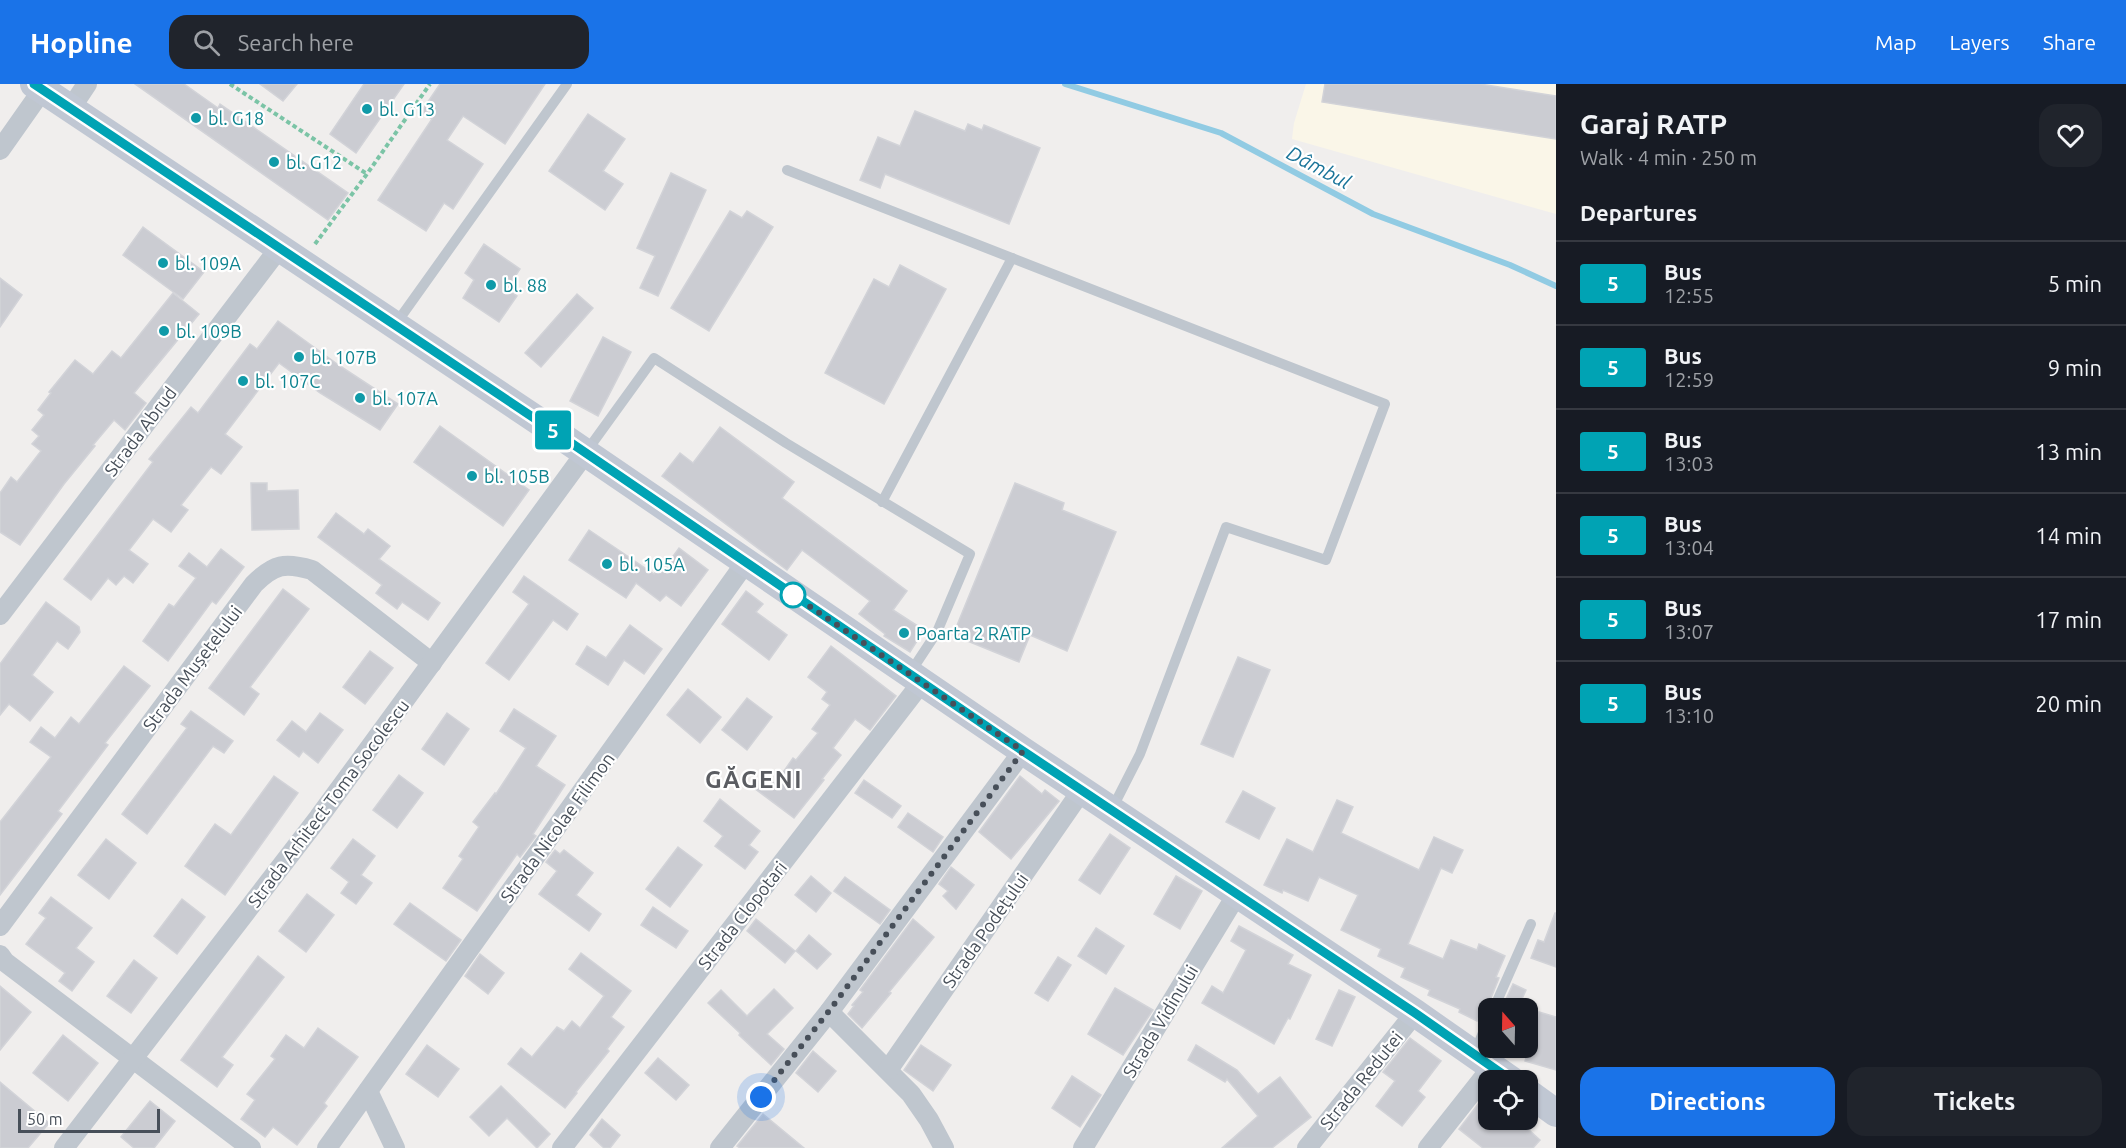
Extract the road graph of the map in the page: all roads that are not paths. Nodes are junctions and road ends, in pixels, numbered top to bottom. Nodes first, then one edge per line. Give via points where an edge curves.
1 (87, 84) edge
2 (567, 84) edge
3 (38, 87) edge
4 (71, 108) junction
5 (0, 150) edge
6 (787, 170) dead end
7 (291, 254) junction
8 (1012, 258) junction
9 (395, 325) junction
10 (586, 452) junction
11 (882, 502) junction
12 (746, 562) junction
13 (0, 615) edge
14 (432, 663) junction
15 (916, 678) junction
16 (1023, 751) junction
17 (1082, 790) junction
18 (1112, 810) junction
19 (1237, 894) junction
20 (1531, 924) dead end
21 (0, 926) edge
22 (0, 955) edge
23 (1498, 998) edge
24 (829, 1011) junction
25 (1415, 1013) junction
26 (134, 1060) junction
27 (1492, 1067) edge
28 (888, 1070) junction
29 (368, 1091) junction
30 (1538, 1100) edge
31 (1556, 1113) edge
32 (64, 1148) edge
33 (251, 1148) edge
34 (327, 1148) edge
35 (395, 1148) edge
36 (561, 1148) edge
37 (720, 1148) edge
38 (944, 1148) edge
39 (1083, 1148) edge
40 (1306, 1148) edge
41 (1428, 1148) edge

1 - 4 street
2 - 9 lane
3 - 4 main road
3 - 5 street
4 - 7 main road
6 - 8 lane
7 - 9 main road
7 - 13 street, Strada Abrud
8 - 11 lane
8 - 18 lane via 1384,404 1326,560 1226,527 1140,754
9 - 10 main road
10 - 11 lane via 654,358
10 - 12 main road
10 - 14 street, Strada Arhitect Toma Socolescu
11 - 15 lane via 970,554
12 - 15 main road
12 - 29 street, Strada Nicolae Filimon
14 - 21 street, Strada Mușețelului via 312,570 278,566 264,574
14 - 26 street, Strada Arhitect Toma Socolescu
15 - 16 main road
15 - 36 street, Strada Clopotari
16 - 17 main road
16 - 24 street
17 - 18 main road
17 - 28 street, Strada Podețului
18 - 19 main road
19 - 25 main road
19 - 39 street, Strada Vidinului
20 - 23 lane
22 - 26 street
24 - 28 street
24 - 37 street
25 - 27 main road
25 - 40 street, Strada Redutei
26 - 32 street, Strada Arhitect Toma Socolescu
26 - 33 street
27 - 41 street
28 - 38 street via 911,1094
29 - 34 street
29 - 35 street
30 - 31 main road

